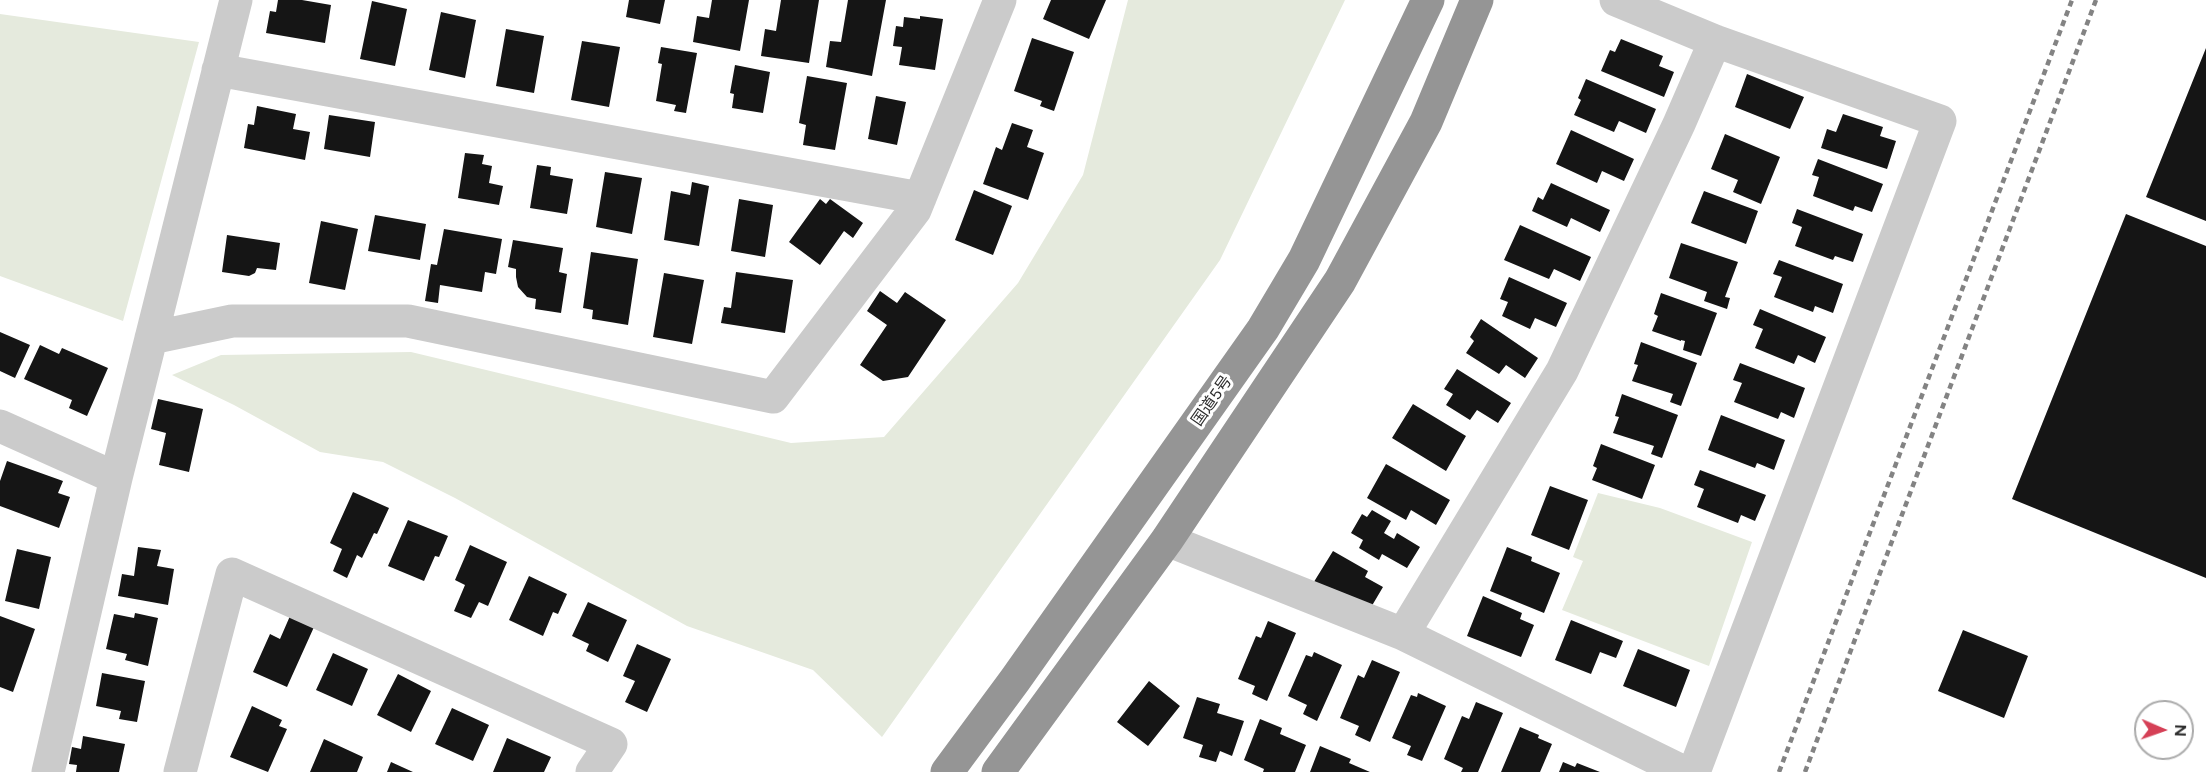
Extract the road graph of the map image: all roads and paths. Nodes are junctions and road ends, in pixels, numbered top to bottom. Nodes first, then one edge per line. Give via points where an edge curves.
1 (236, 0) edge
2 (1000, 0) edge
3 (1428, 0) edge
4 (1477, 0) edge
5 (1616, 0) edge
6 (1715, 41) junction
7 (218, 70) junction
8 (920, 198) junction
9 (151, 338) junction
10 (0, 426) edge
11 (116, 478) junction
12 (1167, 540) junction
13 (1403, 634) junction
14 (48, 772) edge
15 (180, 772) edge
16 (592, 772) edge
17 (947, 772) edge
18 (998, 772) edge
19 (1684, 772) edge
20 (1694, 772) edge

1 - 7 street
2 - 8 street
3 - 17 highway, 国道5号 via 1304,260 1263,329
4 - 12 highway via 1426,122 1340,281
5 - 6 street
6 - 13 street via 1562,371
6 - 20 street via 1940,122
7 - 8 street
7 - 9 street
8 - 9 street via 915,210 773,397 408,321 232,321
9 - 11 street
10 - 11 street
11 - 14 street
12 - 13 street
12 - 18 highway
13 - 19 street
15 - 16 street via 232,574 611,744

